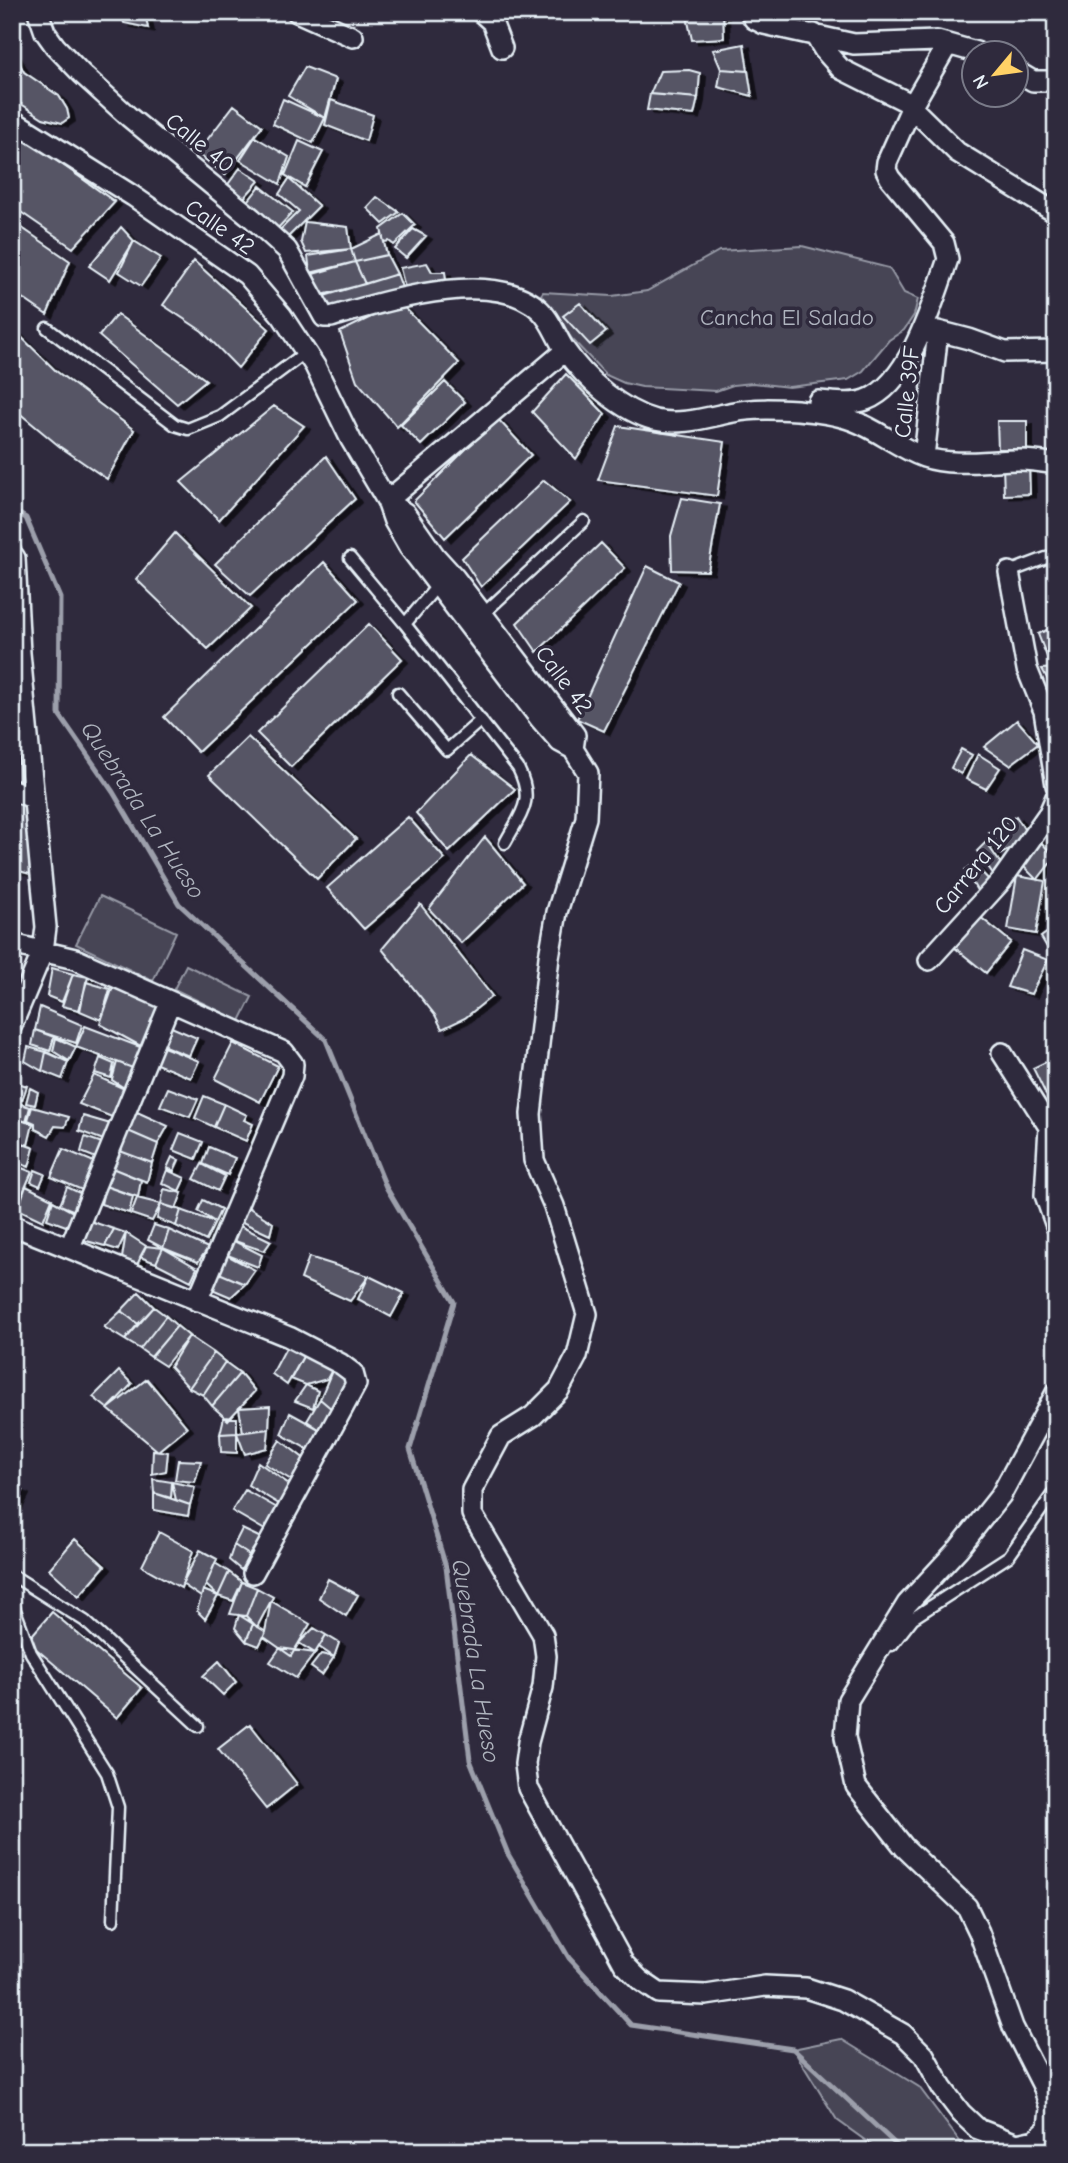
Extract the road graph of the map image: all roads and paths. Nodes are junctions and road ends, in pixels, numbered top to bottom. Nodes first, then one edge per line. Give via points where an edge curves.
1 (38, 12) edge
2 (297, 12) edge
3 (481, 12) edge
4 (752, 15) edge
5 (814, 34) junction
6 (354, 37) dead end
7 (948, 44) junction
8 (960, 47) edge
9 (502, 48) dead end
10 (1030, 78) edge
11 (1056, 81) edge
12 (912, 106) junction
13 (12, 120) edge
14 (1056, 213) edge
15 (47, 328) dead end
16 (565, 351) junction
17 (1056, 351) edge
18 (306, 352) junction
19 (733, 412) junction
20 (924, 457) junction
21 (1056, 464) edge
22 (387, 501) junction
23 (583, 521) dead end
24 (12, 554) edge
25 (1056, 556) edge
26 (349, 558) dead end
27 (1009, 572) joint
28 (437, 586) junction
29 (476, 621) junction
30 (405, 624) junction
31 (16, 651) edge
32 (398, 693) dead end
33 (481, 720) junction
34 (1056, 785) edge
35 (12, 790) edge
36 (1056, 797) edge
37 (33, 798) junction
38 (505, 843) dead end
39 (12, 944) edge
40 (43, 951) junction
41 (929, 960) dead end
42 (170, 1003) junction
43 (12, 1025) edge
44 (1002, 1053) dead end
45 (12, 1224) edge
46 (1056, 1226) edge
47 (70, 1247) junction
48 (197, 1301) junction
49 (1056, 1393) edge
50 (1056, 1489) edge
51 (253, 1573) dead end
52 (12, 1574) edge
53 (12, 1602) edge
54 (848, 1700) junction
55 (198, 1726) dead end
56 (113, 1920) dead end

1 - 16 street, Calle 40 via 55,46 82,74 287,250 324,317 400,297 473,289 503,293 538,308
2 - 6 street
3 - 9 street via 492,22
4 - 5 street via 764,24
5 - 7 street via 854,44 918,40
5 - 12 street via 841,69
7 - 8 street
7 - 12 street
10 - 11 street
12 - 14 street via 957,152
12 - 19 street via 886,170 944,243 948,258 925,326 897,376 866,400 846,403 770,397
13 - 18 street, Calle 42 via 247,275
15 - 18 lane via 175,425 188,429 220,416
16 - 19 street via 614,399 640,415 679,422
16 - 22 street
17 - 20 street, Calle 39F via 1005,352 938,331
18 - 22 street, Calle 42
19 - 20 street via 797,410 839,416
20 - 21 street
22 - 28 street, Calle 42 via 404,538
22 - 29 street, Calle 42 via 405,513
23 - 29 lane
24 - 31 street
25 - 27 lane
26 - 30 lane
27 - 34 street via 1027,669 1044,710
28 - 29 street, Calle 42
28 - 30 lane
29 - 54 street, Calle 42 via 540,719 560,742 573,748 588,773 586,818 556,912 531,1114 534,1160 554,1206 587,1314 577,1356 559,1390 533,1416 502,1436 472,1490 472,1514 543,1635 543,1688 524,1764 528,1788 624,1964 649,1987 659,1993 706,1994 765,1986 806,1989 843,2000 903,2034 978,2129 1017,2144 1035,2140 1048,2128 1050,2108 1013,2027 979,1932 967,1907 904,1847 856,1786 845,1737
30 - 33 lane
31 - 37 street
32 - 33 lane via 447,750
33 - 38 lane via 526,784 526,801
35 - 37 street
36 - 41 street, Carrera 120 via 1001,881
37 - 40 street via 46,927
39 - 40 street
40 - 42 street via 75,959
40 - 43 street
42 - 47 street
42 - 48 street via 284,1052 293,1064 292,1076
44 - 46 street via 1049,1127 1045,1195
45 - 47 street
47 - 48 street
48 - 51 street via 289,1337 341,1364 353,1373 356,1384
49 - 54 street via 1002,1495 907,1604
50 - 54 lane via 1009,1556 913,1618
52 - 55 lane via 85,1621
53 - 56 lane via 31,1653 107,1773 118,1807

